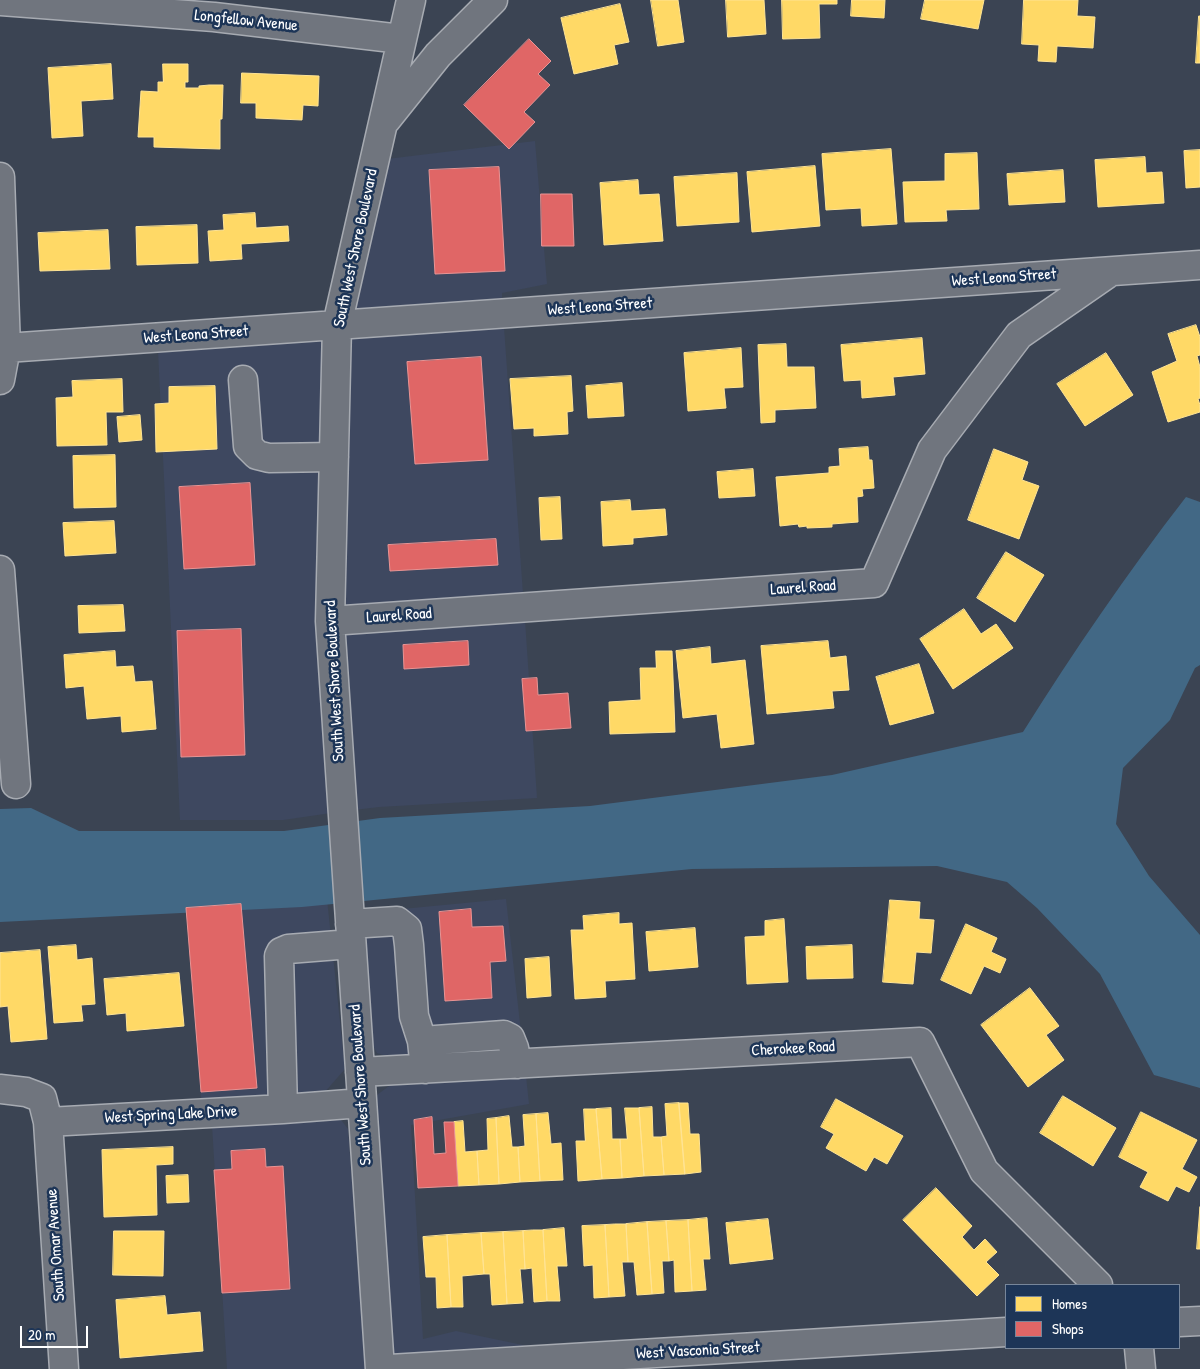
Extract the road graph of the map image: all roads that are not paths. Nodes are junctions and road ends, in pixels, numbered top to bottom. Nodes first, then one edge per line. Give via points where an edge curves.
1 (410, 0) edge
2 (493, 0) edge
3 (0, 1) edge
4 (401, 39) junction
5 (382, 124) junction
6 (0, 177) edge
7 (1200, 265) edge
8 (1112, 271) junction
9 (338, 325) junction
10 (3, 347) edge
11 (0, 380) edge
12 (243, 380) dead end
13 (334, 457) junction
14 (0, 570) edge
15 (330, 621) junction
16 (16, 784) dead end
17 (351, 934) junction
18 (475, 1037) junction
19 (422, 1041) junction
20 (517, 1064) junction
21 (477, 1066) junction
22 (425, 1069) junction
23 (360, 1072) junction
24 (0, 1089) edge
25 (362, 1103) junction
26 (283, 1108) junction
27 (48, 1122) junction
28 (1097, 1284) edge
29 (1200, 1321) edge
30 (1180, 1322) edge
31 (1005, 1332) edge
32 (1139, 1349) edge
33 (64, 1369) edge
34 (380, 1369) edge
35 (390, 1369) edge
36 (1141, 1369) edge

1 - 4 street, South West Shore Boulevard
2 - 5 street via 438,56
3 - 4 street, Longfellow Avenue via 214,17
4 - 5 street, South West Shore Boulevard
5 - 9 street, South West Shore Boulevard
6 - 10 street
7 - 8 street, West Leona Street
8 - 9 street, West Leona Street
8 - 15 street, Laurel Road via 1019,335 932,450 874,583
9 - 10 street, West Leona Street
9 - 13 street, South West Shore Boulevard
10 - 11 street
12 - 13 street via 248,446 257,455 269,458
13 - 15 street, South West Shore Boulevard
14 - 16 street
15 - 17 street, South West Shore Boulevard
17 - 19 street via 397,921 407,928 414,1016
17 - 23 street, South West Shore Boulevard
17 - 26 street via 288,949 279,956
18 - 19 street
18 - 20 street via 510,1038
18 - 21 street
19 - 22 street
20 - 21 street, Cherokee Road
20 - 28 street, Cherokee Road via 920,1042 984,1171
21 - 22 street, Cherokee Road
22 - 23 street, Cherokee Road
23 - 25 street, South West Shore Boulevard
24 - 27 street via 26,1092 42,1098
25 - 26 street, West Spring Lake Drive
25 - 34 street, South West Shore Boulevard
26 - 27 street, West Spring Lake Drive
27 - 33 street, South Omar Avenue
29 - 30 street
31 - 35 street, West Vasconia Street
32 - 36 street

